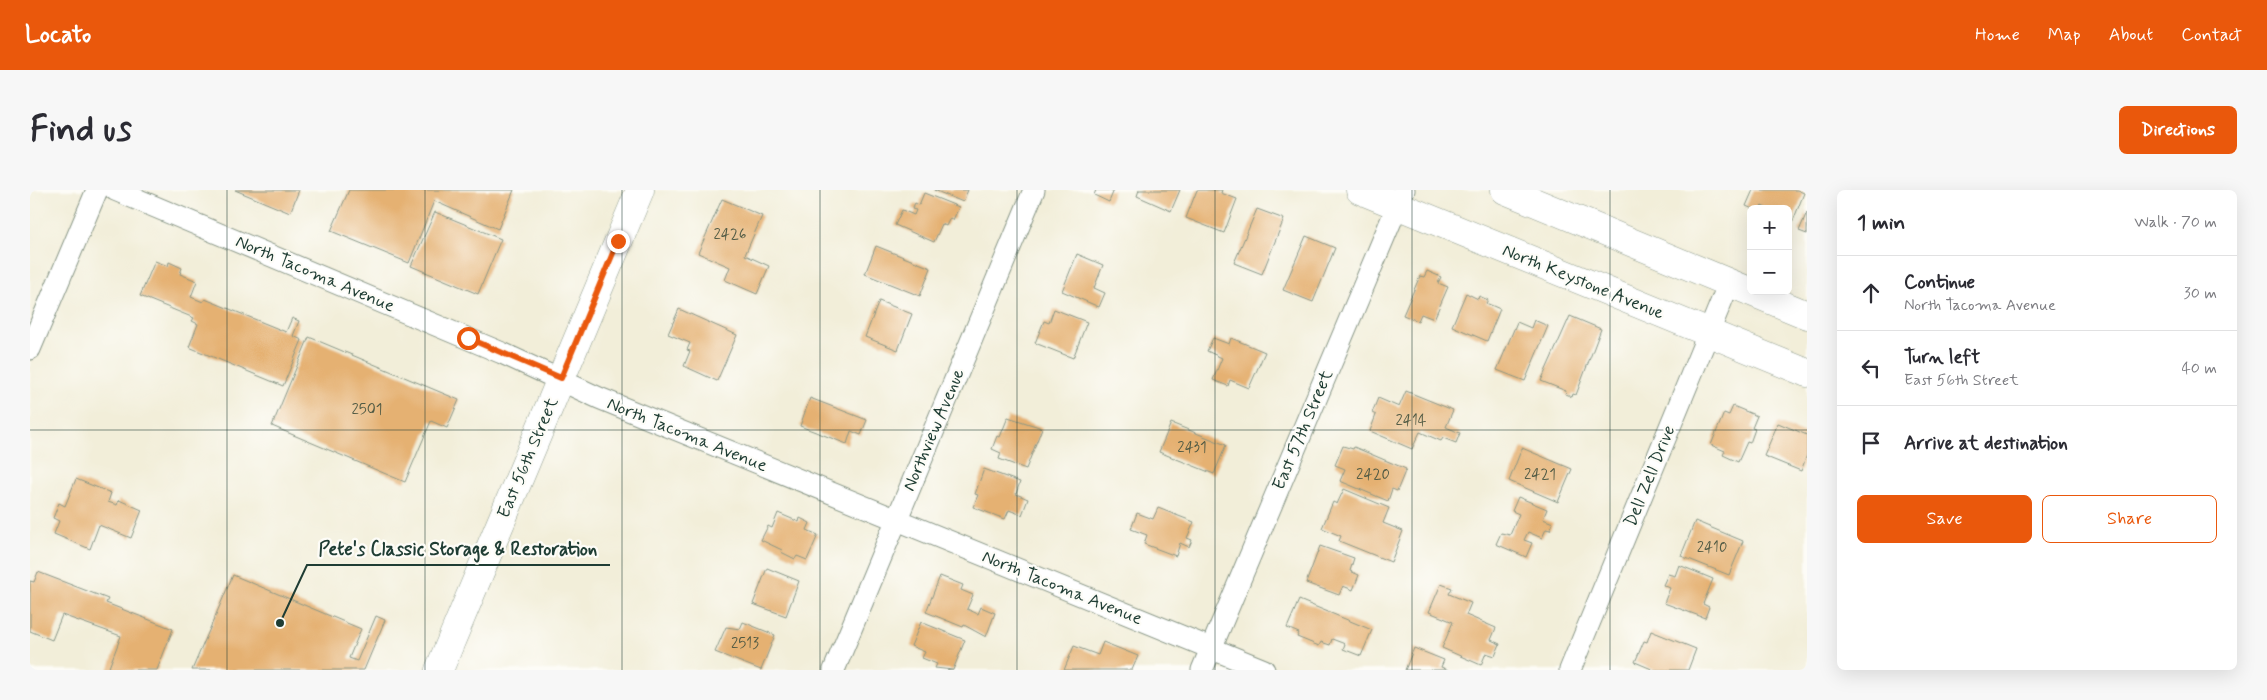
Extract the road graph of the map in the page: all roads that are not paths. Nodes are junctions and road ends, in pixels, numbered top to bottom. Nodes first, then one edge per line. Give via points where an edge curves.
1 (97, 190) edge
2 (114, 190) edge
3 (640, 190) edge
4 (1034, 190) edge
5 (1360, 190) edge
6 (1505, 190) edge
7 (1401, 198) edge
8 (1730, 283) junction
9 (1807, 315) edge
10 (1708, 333) junction
11 (30, 349) edge
12 (1807, 373) edge
13 (561, 378) junction
14 (896, 521) junction
15 (1211, 648) junction
16 (439, 670) edge
17 (834, 670) edge
18 (1202, 670) edge
19 (1264, 670) edge
20 (1570, 670) edge

1 - 11 street
2 - 13 street, North Tacoma Avenue
3 - 13 main road, East 56th Street
4 - 14 street, Northview Avenue
5 - 7 main road, North Keystone Avenue
6 - 8 main road
7 - 10 main road, North Keystone Avenue
7 - 15 street, East 57th Street
8 - 9 main road
8 - 10 street, Dell Zell Drive
10 - 12 main road, North Keystone Avenue
10 - 20 street, Dell Zell Drive
13 - 14 street, North Tacoma Avenue via 599,398
13 - 16 main road, East 56th Street
14 - 15 street, North Tacoma Avenue
14 - 17 street, Northview Avenue
15 - 18 street, East 57th Street
15 - 19 street, North Tacoma Avenue

